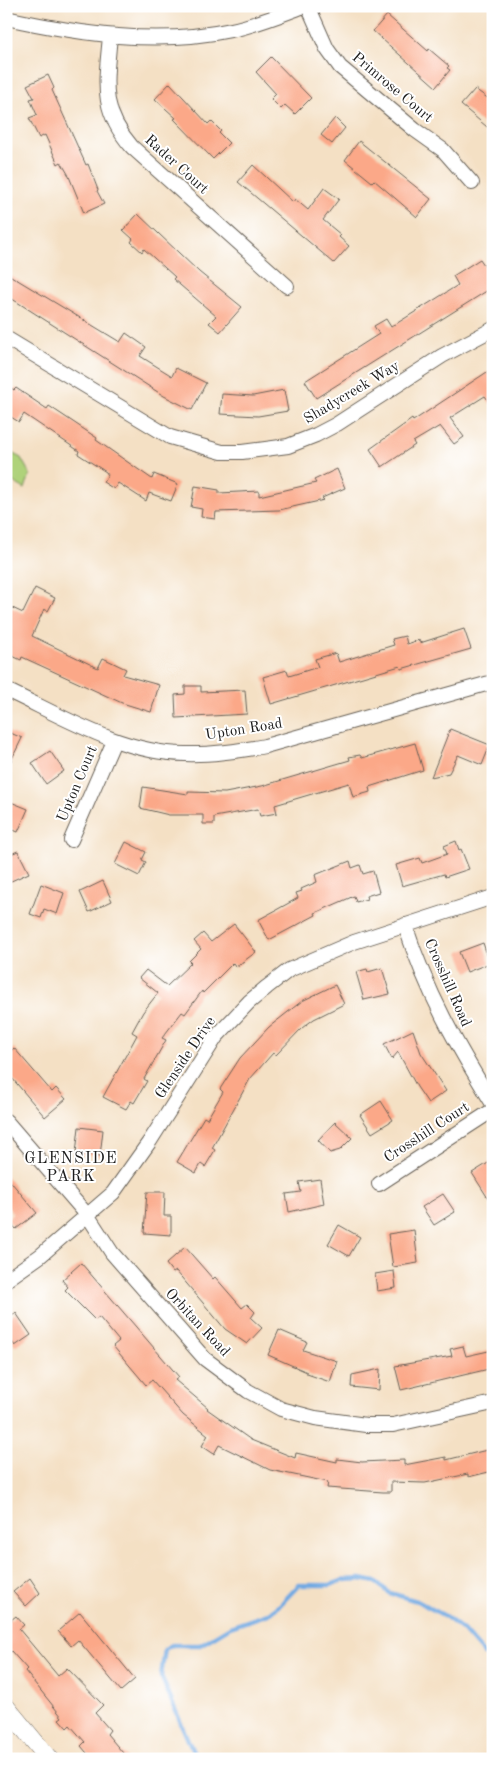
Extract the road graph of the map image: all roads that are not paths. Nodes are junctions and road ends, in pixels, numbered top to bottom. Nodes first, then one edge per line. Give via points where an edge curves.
1 (304, 6) edge
2 (308, 6) edge
3 (6, 18) edge
4 (110, 36) junction
5 (472, 183) dead end
6 (287, 286) dead end
7 (493, 329) edge
8 (6, 338) edge
9 (492, 685) edge
10 (6, 690) edge
11 (114, 740) junction
12 (71, 840) dead end
13 (493, 897) edge
14 (405, 926) junction
15 (493, 1104) edge
16 (493, 1110) edge
17 (6, 1121) edge
18 (379, 1184) dead end
19 (88, 1216) junction
20 (6, 1280) edge
21 (493, 1403) edge
22 (6, 1707) edge
23 (49, 1759) edge

1 - 4 street via 244,27 212,33
2 - 5 street, Primrose Court via 327,49 340,67 442,150
3 - 4 street
4 - 6 street, Rader Court via 106,92 109,112 118,132
7 - 8 street, Shadycreek Way via 442,356 316,435 288,446 242,452 222,452 170,437
9 - 11 street, Upton Road via 265,746 234,751 168,753
10 - 11 street, Upton Road
11 - 12 street, Upton Court
13 - 14 street, Glenside Drive
14 - 15 street, Crosshill Road via 437,1008
14 - 19 street, Glenside Drive via 354,942 289,970 249,1002 207,1050 113,1193
16 - 18 street, Crosshill Court
17 - 19 street, Orbitan Road
19 - 20 street, Glenside Drive
19 - 21 street, Orbitan Road via 112,1252 206,1359 269,1403 315,1418 366,1425 402,1423
22 - 23 street

